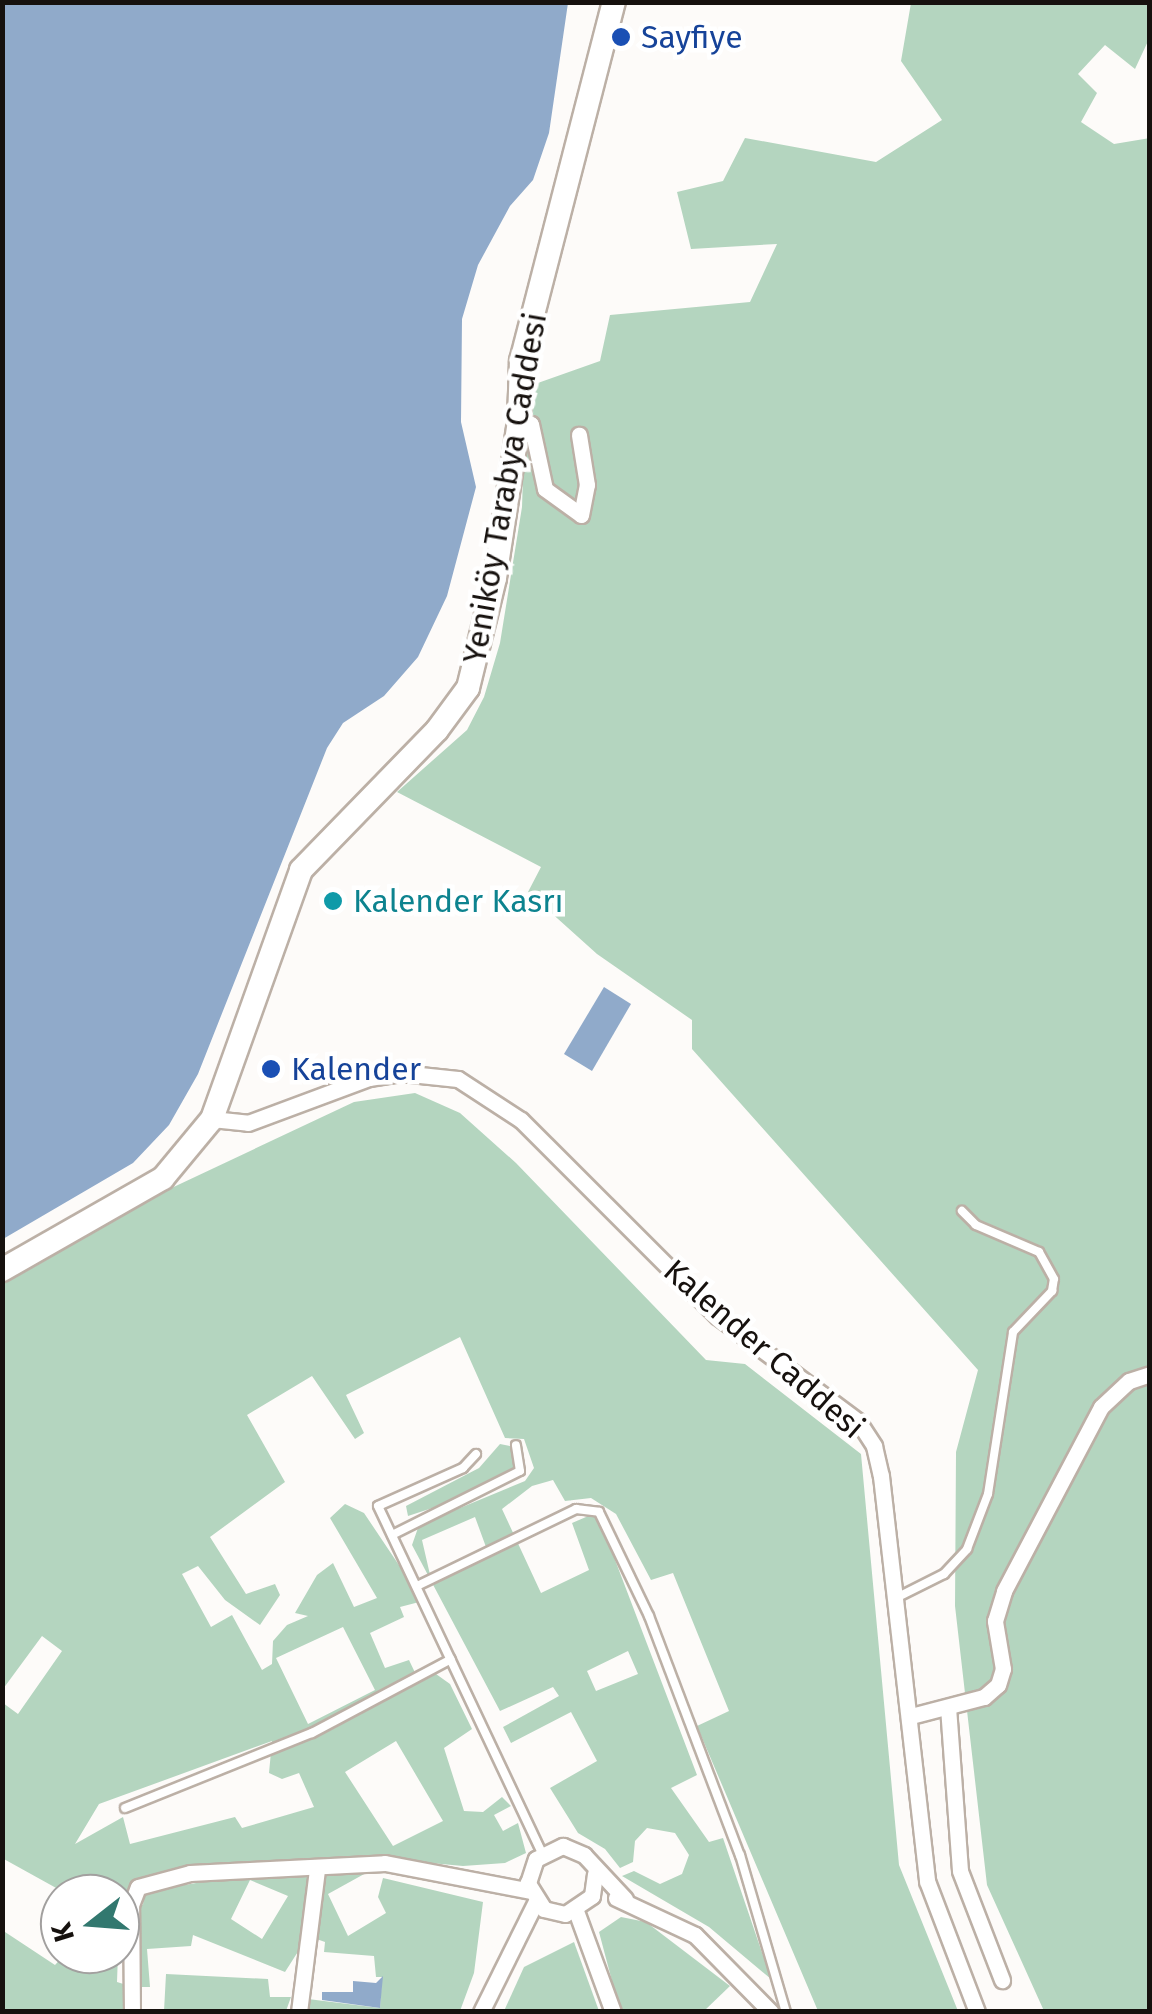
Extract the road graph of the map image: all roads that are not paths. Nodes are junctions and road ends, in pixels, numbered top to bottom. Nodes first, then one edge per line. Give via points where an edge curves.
1 (614, 2) edge
2 (519, 420) junction
3 (579, 435) dead end
4 (212, 1119) junction
5 (962, 1211) dead end
6 (2, 1270) edge
7 (1150, 1374) edge
8 (516, 1445) dead end
9 (476, 1454) dead end
10 (392, 1535) junction
11 (416, 1586) junction
12 (894, 1599) junction
13 (450, 1658) junction
14 (948, 1708) junction
15 (910, 1716) junction
16 (126, 1808) dead end
17 (542, 1853) junction
18 (317, 1868) junction
19 (531, 1868) junction
20 (595, 1874) junction
21 (493, 1880) junction
22 (533, 1896) junction
23 (592, 1896) junction
24 (625, 1899) junction
25 (576, 1911) junction
26 (554, 1913) junction
27 (520, 1938) junction
28 (1002, 1980) dead end
29 (132, 2012) edge
30 (299, 2012) edge
31 (480, 2012) edge
32 (613, 2012) edge
33 (771, 2012) edge
34 (786, 2012) edge
35 (977, 2012) edge

1 - 2 main road, Yeniköy Tarabya Caddesi via 521,362
2 - 3 street via 530,424 546,489 581,515 587,485
2 - 4 main road, Yeniköy Tarabya Caddesi via 495,578 468,688 437,730 301,870
4 - 6 main road, Yeniköy Tarabya Caddesi via 163,1178
4 - 12 street, Kalender Caddesi via 248,1123 341,1086 401,1073 458,1079 502,1104 717,1316 858,1422 882,1476
5 - 12 lane via 985,1230 1039,1252 1054,1279 1045,1300 1013,1332 988,1494 967,1550 944,1574
7 - 14 street via 1129,1381 1101,1406 1004,1590 995,1620 1003,1669 998,1685
8 - 10 lane via 520,1471
9 - 10 lane via 464,1468 378,1506
10 - 11 lane
11 - 13 lane
11 - 34 lane via 576,1509 599,1512 649,1616 740,1855
12 - 15 street, Kalender Caddesi
13 - 16 lane via 312,1733
13 - 17 lane
14 - 15 street
14 - 28 street via 960,1871
15 - 35 street, Kalender Caddesi via 928,1881
17 - 19 street
17 - 20 street via 574,1849
18 - 21 street via 385,1863
18 - 29 street via 190,1874 138,1887 130,1905
18 - 30 street
19 - 21 street
19 - 22 street
20 - 23 street
20 - 24 street
21 - 22 street
22 - 26 street
22 - 27 street
23 - 24 street
23 - 25 street
24 - 33 street via 695,1935
25 - 26 street
25 - 32 street
26 - 27 street
27 - 31 street

